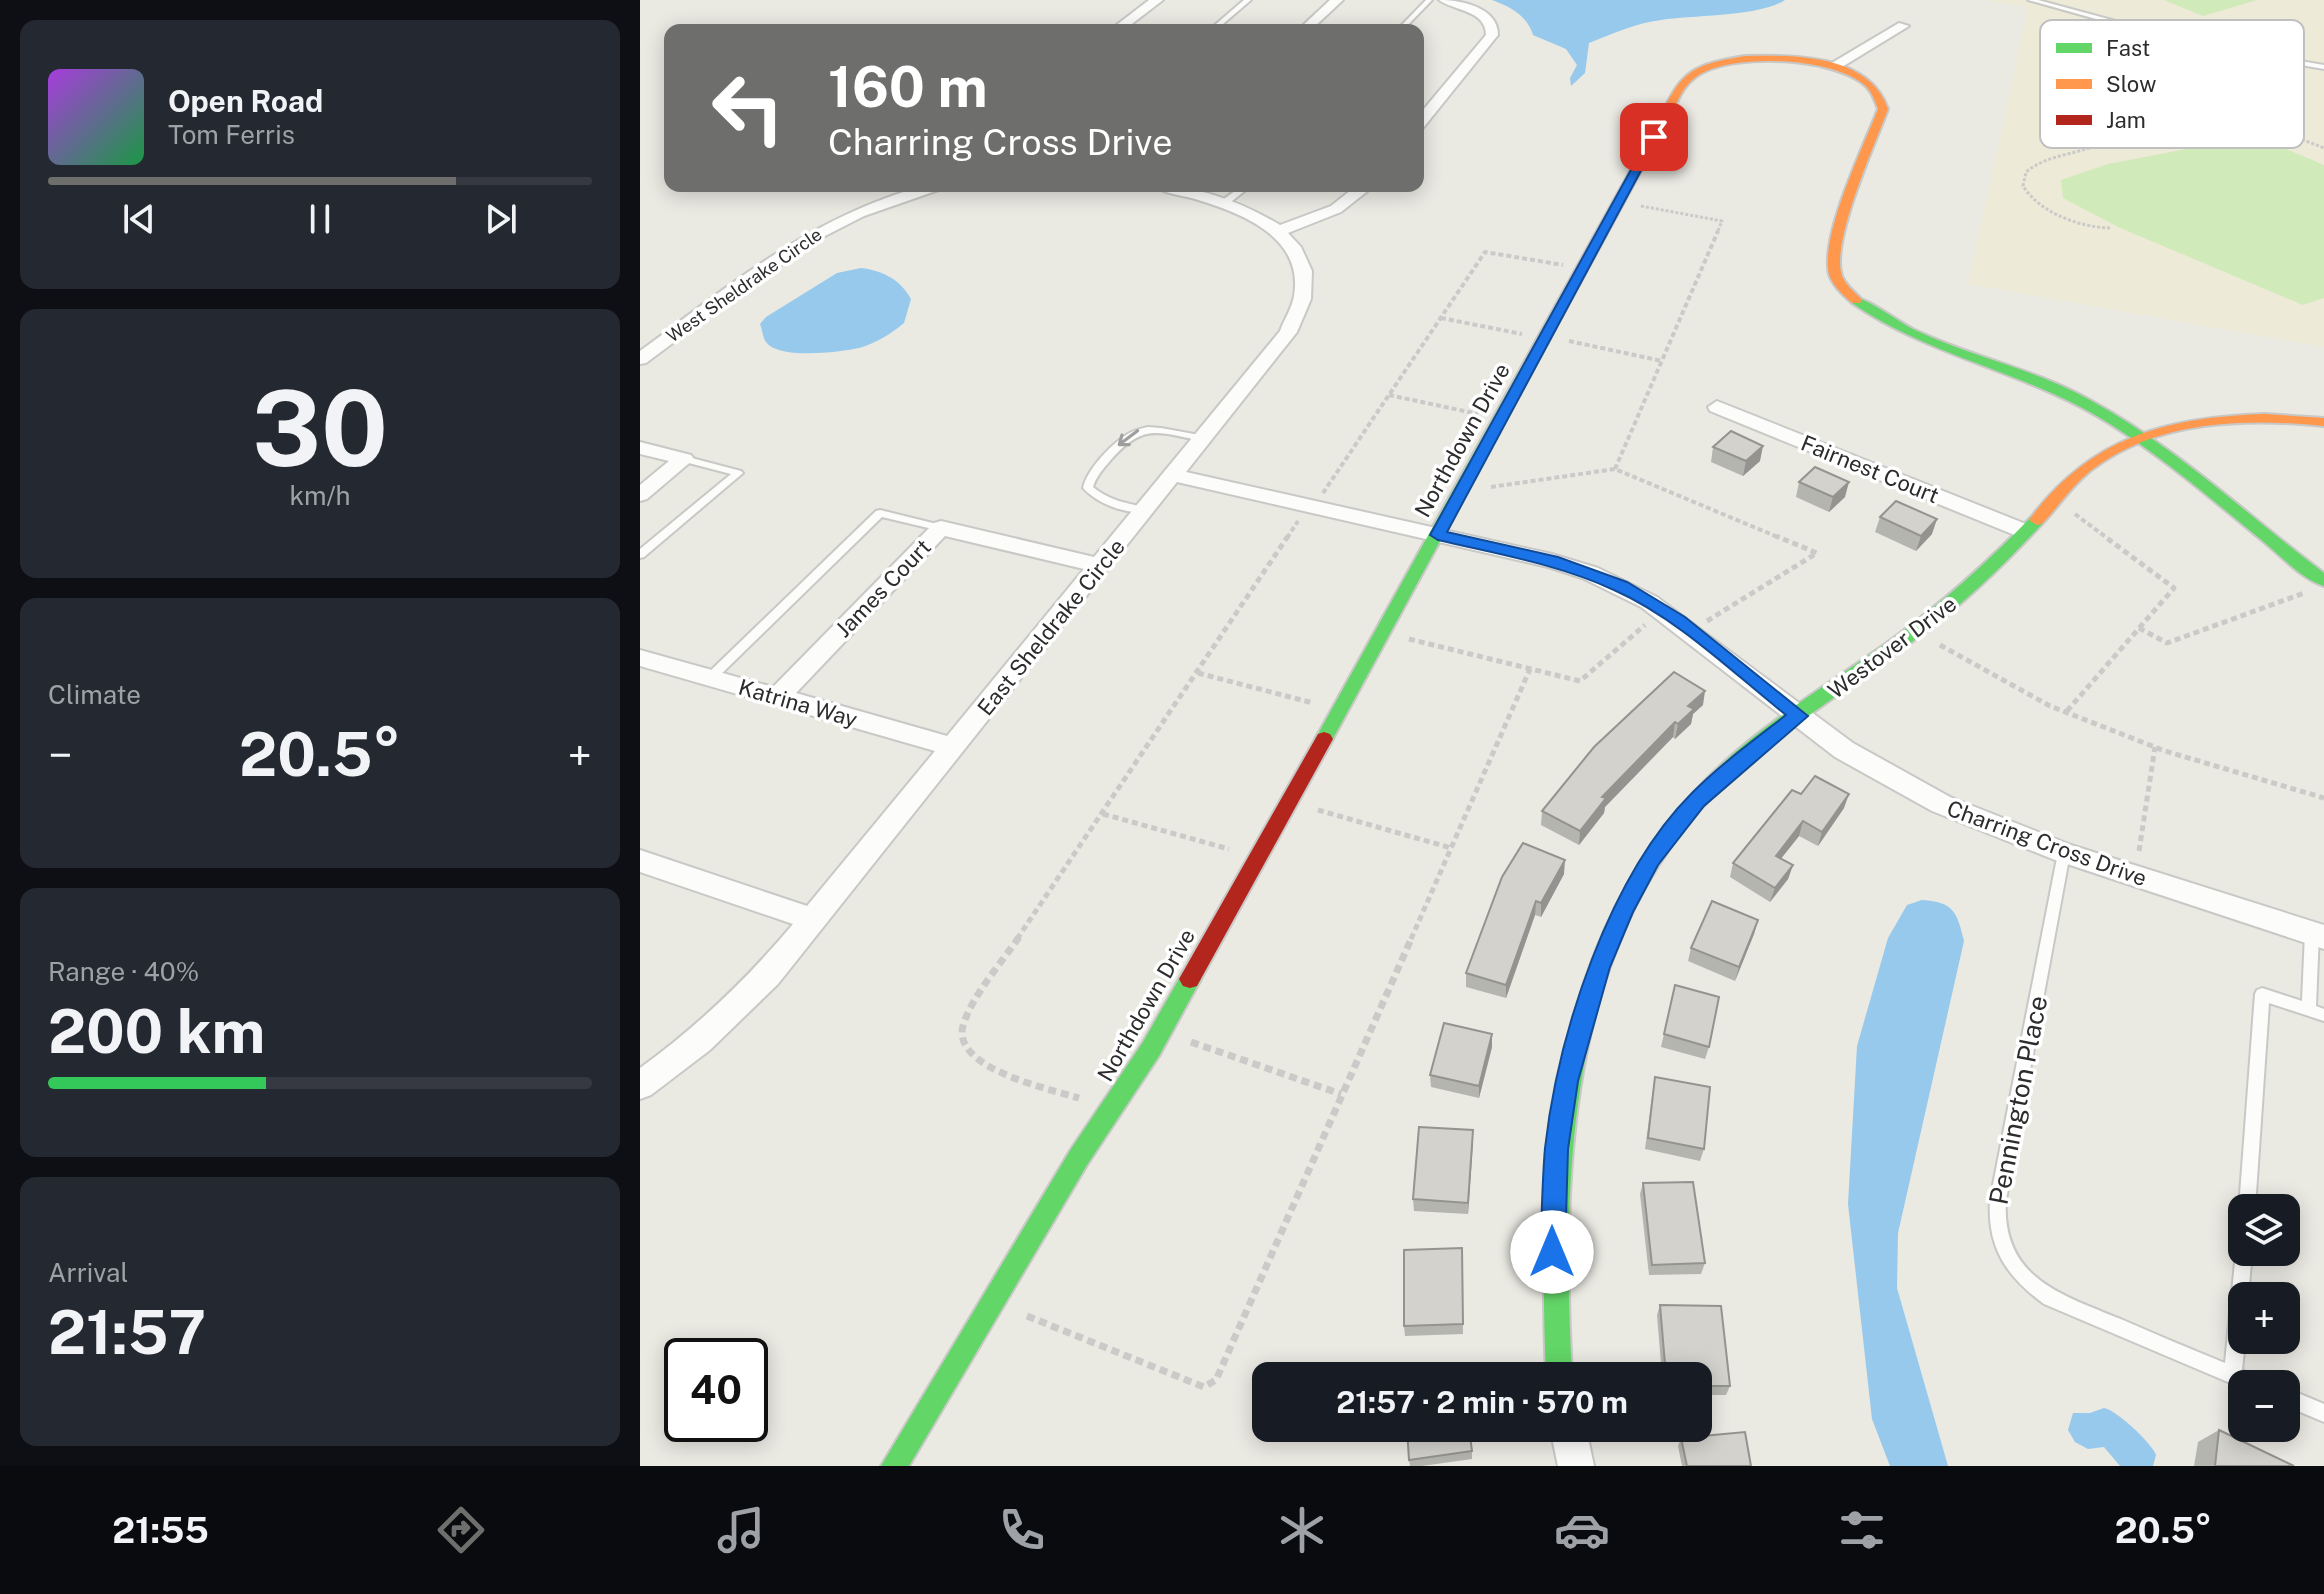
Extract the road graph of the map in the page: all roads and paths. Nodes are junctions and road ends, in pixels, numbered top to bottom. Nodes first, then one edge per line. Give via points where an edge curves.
1 (1157, 0) edge
2 (1248, 0) edge
3 (1337, 0) edge
4 (1429, 0) edge
5 (1445, 0) edge
6 (2031, 0) edge
7 (2104, 20) edge
8 (1124, 24) edge
9 (1219, 24) edge
10 (1311, 24) edge
11 (1406, 24) edge
12 (1903, 26) dead end
13 (2304, 64) edge
14 (1832, 67) junction
15 (2324, 67) edge
16 (1424, 118) edge
17 (2304, 140) edge
18 (2085, 148) edge
19 (2324, 148) edge
20 (920, 192) edge
21 (1184, 192) edge
22 (1239, 192) edge
23 (1358, 192) edge
24 (1224, 203) junction
25 (1636, 205) dead end
26 (2110, 228) dead end
27 (1279, 231) junction
28 (1568, 266) dead end
29 (1441, 318) junction
30 (1528, 335) dead end
31 (1569, 341) dead end
32 (640, 359) edge
33 (1662, 361) junction
34 (1389, 395) junction
35 (1717, 407) dead end
36 (1483, 415) dead end
37 (2324, 422) edge
38 (1202, 438) junction
39 (2143, 439) junction
40 (640, 448) edge
41 (684, 459) junction
42 (1615, 469) junction
43 (1172, 475) junction
44 (1490, 487) dead end
45 (1323, 493) dead end
46 (640, 495) edge
47 (1144, 510) junction
48 (2075, 514) dead end
49 (1298, 520) dead end
50 (941, 528) junction
51 (2024, 531) junction
52 (1438, 535) junction
53 (640, 555) edge
54 (1100, 566) junction
55 (2316, 586) edge
56 (1707, 621) dead end
57 (1646, 624) dead end
58 (2139, 628) junction
59 (1408, 639) dead end
60 (1940, 645) dead end
61 (640, 658) edge
62 (1530, 669) junction
63 (1198, 673) junction
64 (710, 678) junction
65 (778, 697) junction
66 (1316, 704) dead end
67 (2066, 711) junction
68 (1799, 716) junction
69 (955, 747) junction
70 (2155, 747) junction
71 (2324, 798) edge
72 (1318, 810) dead end
73 (1103, 814) junction
74 (1451, 848) junction
75 (1232, 850) dead end
76 (2139, 851) dead end
77 (2064, 853) junction
78 (640, 861) edge
79 (814, 920) junction
80 (2318, 935) edge
81 (2317, 1012) edge
82 (1191, 1042) dead end
83 (640, 1085) edge
84 (1341, 1094) junction
85 (1085, 1100) dead end
86 (2248, 1194) edge
87 (2243, 1266) edge
88 (1027, 1316) dead end
89 (1558, 1362) edge
90 (2233, 1370) edge
91 (2228, 1373) edge
92 (2300, 1403) edge
93 (2324, 1413) edge
94 (1571, 1442) edge
95 (894, 1466) edge
96 (1576, 1466) edge

1 - 8 street
2 - 9 lane
3 - 10 street
4 - 11 lane
5 - 16 street via 1481,13 1492,35
6 - 7 lane
12 - 14 street
13 - 15 lane
14 - 39 street, Northdown Drive via 1873,87 1883,109 1835,248 1835,274 1842,286 1882,320 2069,394
14 - 52 street, Northdown Drive via 1756,59 1718,64 1684,81
17 - 19 path
18 - 26 path via 2033,166 2023,186 2031,198 2063,216
20 - 32 street, West Sheldrake Circle via 884,202 819,232
21 - 24 street, East Sheldrake Circle
22 - 24 lane
23 - 27 street via 1336,209
24 - 27 street, East Sheldrake Circle
25 - 33 path via 1722,221
27 - 38 street, East Sheldrake Circle via 1307,276 1301,310
28 - 29 path via 1485,252
29 - 30 path
29 - 34 path
31 - 33 path
33 - 42 path
34 - 36 path
34 - 45 path
35 - 51 street, Fairnest Court
37 - 39 street, Westover Drive via 2242,415
38 - 43 street, East Sheldrake Circle
38 -> 47 lane via 1137,430 1125,436 1090,479 1088,488 1096,496
39 - 51 street, Westover Drive via 2088,466
39 - 55 street, Northdown Drive
40 - 41 street
41 - 46 street
41 - 53 lane via 738,473
42 - 44 path
42 - 56 path via 1817,553
43 - 47 street, East Sheldrake Circle
43 - 52 street, Charring Cross Drive
47 - 54 street, East Sheldrake Circle
48 - 58 path via 2174,588
49 - 63 path
50 - 54 street, James Court
50 - 64 lane via 880,513
50 - 65 street, James Court
51 - 68 street, Westover Drive via 1958,598
52 - 68 street, Charring Cross Drive via 1552,561 1621,586 1679,621
52 - 95 street, Northdown Drive via 1151,1049 1079,1157
54 - 69 street, East Sheldrake Circle
55 - 58 path via 2167,643
57 - 62 path via 1580,681
58 - 67 path
59 - 62 path
60 - 67 path
61 - 64 street, Katrina Way
62 - 74 path
63 - 66 path
63 - 73 path
64 - 65 street, Katrina Way
65 - 69 street, Katrina Way
67 - 70 path
68 - 77 street, Charring Cross Drive via 1895,781 1990,826
68 - 89 street, Westover Drive via 1718,780 1673,828 1651,859 1599,967 1567,1081 1557,1149 1552,1223
69 - 79 street, East Sheldrake Circle
70 - 71 path
70 - 76 path
72 - 74 path
73 - 75 path
73 - 85 path via 962,1028 963,1043 986,1066
74 - 84 path
77 - 80 street, Charring Cross Drive
77 - 91 lane, Pennington Place via 1998,1200 1999,1242 2031,1285 2050,1298
78 - 79 street
79 - 83 street, East Sheldrake Circle via 733,1012
80 - 81 lane
81 - 86 lane via 2262,994
82 - 84 path
84 - 88 path via 1216,1380 1204,1387
87 - 90 lane
92 - 93 lane
94 - 96 street

